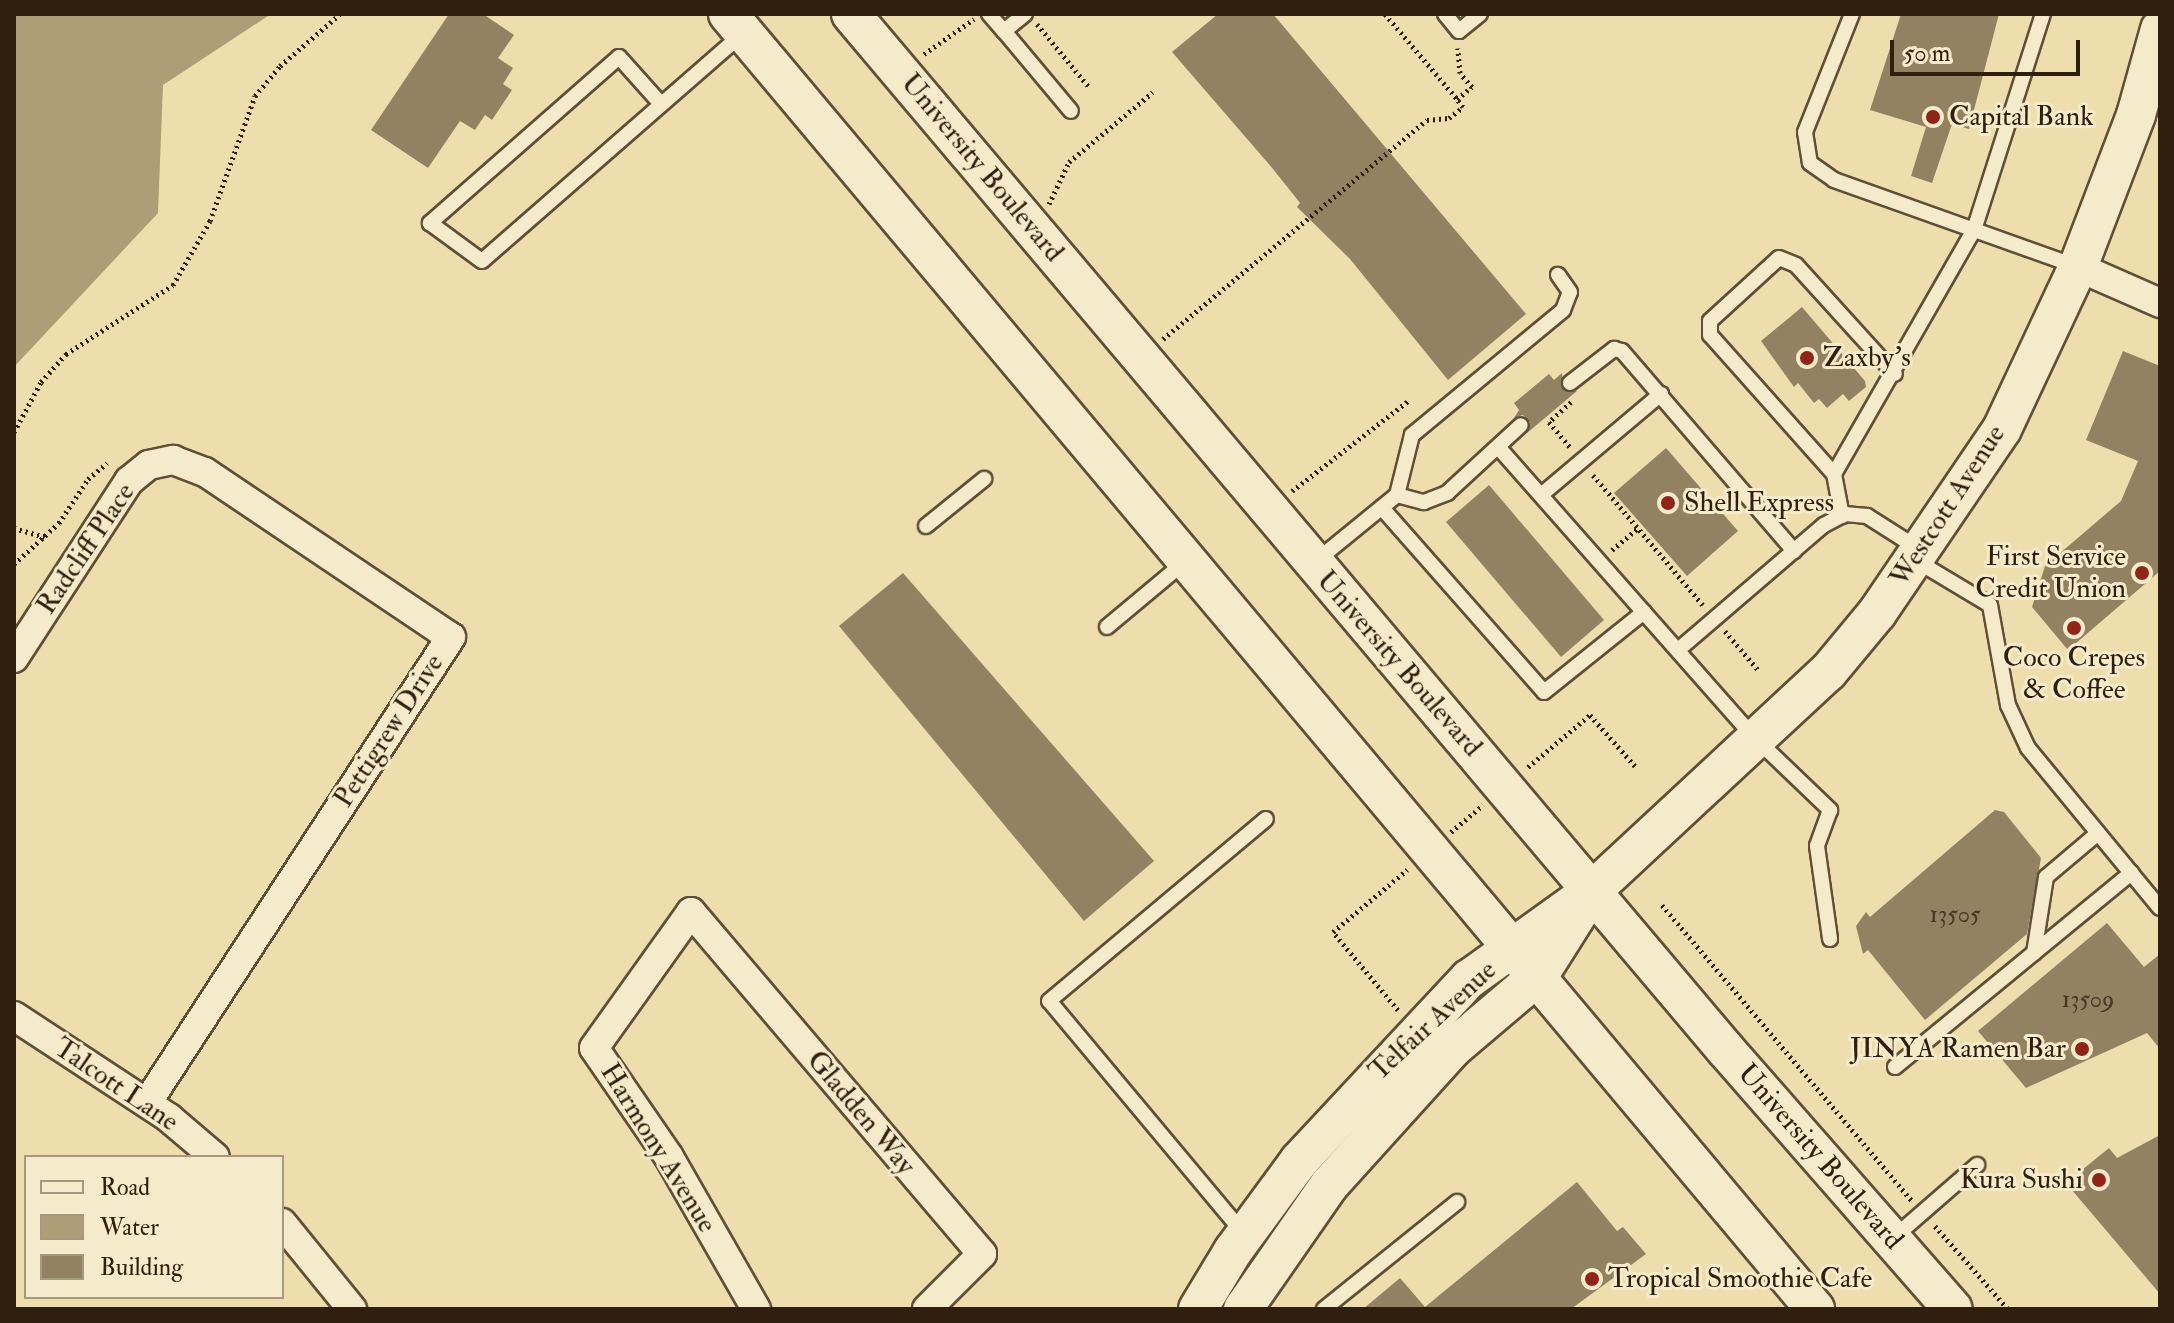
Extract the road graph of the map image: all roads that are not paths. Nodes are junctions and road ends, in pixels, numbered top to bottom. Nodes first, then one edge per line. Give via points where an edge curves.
1 (851, 14) edge
2 (989, 14) edge
3 (1027, 14) edge
4 (1445, 14) edge
5 (1480, 14) edge
6 (1852, 14) edge
7 (2043, 14) edge
8 (746, 20) edge
9 (2160, 29) edge
10 (1004, 31) junction
11 (661, 104) junction
12 (1071, 111) dead end
13 (1974, 230) junction
14 (2078, 267) junction
15 (1558, 275) dead end
16 (2160, 303) edge
17 (1895, 374) junction
18 (1573, 380) road end
19 (1661, 394) junction
20 (1521, 425) dead end
21 (1499, 448) junction
22 (173, 460) joint
23 (1834, 474) junction
24 (984, 479) dead end
25 (1397, 495) junction
26 (1541, 495) junction
27 (1382, 508) junction
28 (1842, 516) junction
29 (926, 526) dead end
30 (1794, 551) junction
31 (1918, 555) junction
32 (1186, 561) junction
33 (1313, 563) junction
34 (1644, 612) junction
35 (1107, 627) dead end
36 (1678, 650) junction
37 (14, 658) edge
38 (1756, 739) junction
39 (1266, 819) dead end
40 (2098, 833) junction
41 (2131, 873) junction
42 (1593, 890) junction
43 (2160, 908) edge
44 (691, 912) joint
45 (1830, 939) dead end
46 (1514, 947) junction
47 (2034, 953) junction
48 (1539, 975) junction
49 (14, 1016) edge
50 (1895, 1067) dead end
51 (147, 1103) junction
52 (212, 1155) edge
53 (1977, 1165) dead end
54 (1457, 1202) dead end
55 (284, 1225) edge
56 (1245, 1235) junction
57 (1891, 1239) junction
58 (352, 1309) edge
59 (756, 1309) edge
60 (927, 1309) edge
61 (1198, 1309) edge
62 (1243, 1309) edge
63 (1324, 1309) edge
64 (1815, 1309) edge
65 (1953, 1309) edge

1 - 33 main road, University Boulevard
2 - 10 lane
3 - 10 lane
4 - 5 lane via 1459,31
6 - 13 lane via 1805,132 1810,163 1834,180
7 - 13 lane
8 - 11 lane
8 - 32 main road
9 - 14 main road, Westcott Avenue via 2136,115
10 - 12 lane
11 - 11 lane via 482,261 430,223 619,57
13 - 14 lane
13 - 17 lane
14 - 16 street
14 - 31 main road, Westcott Avenue via 2002,429
15 - 25 lane via 1570,292 1563,310 1412,435
17 - 23 lane
17 - 23 lane via 1796,265 1779,258 1710,321 1710,335
18 - 19 lane via 1614,349
19 - 26 lane
19 - 30 lane
20 - 21 lane
21 - 25 lane via 1447,493 1424,502
21 - 26 lane
22 - 37 street, Radcliff Place via 149,465 129,481
22 - 51 street, Pettigrew Drive via 205,472 451,637
23 - 28 lane
24 - 29 lane
25 - 27 lane
26 - 34 lane
27 - 33 lane
27 - 34 lane via 1544,692
28 - 30 lane
28 - 31 lane via 1867,516
30 - 36 lane
31 - 38 main road, Westcott Avenue via 1828,672
31 - 40 lane via 1990,605 2008,705 2028,748
32 - 35 lane
32 - 46 main road
33 - 42 main road, University Boulevard
34 - 36 lane
36 - 38 lane
38 - 42 main road, Westcott Avenue
38 - 45 lane via 1830,810 1817,846
39 - 56 lane via 1049,1001
40 - 41 lane
40 - 47 lane via 2046,877
41 - 43 lane
41 - 47 lane
42 - 46 main road, Telfair Avenue
42 - 48 main road, Telfair Avenue
42 - 57 main road, University Boulevard
44 - 59 street, Harmony Avenue via 594,1048 669,1157
44 - 60 street, Gladden Way via 982,1254
46 - 48 main road
46 - 56 main road, Telfair Avenue via 1469,979 1359,1091
47 - 50 lane
48 - 62 main road, Telfair Avenue via 1453,1048 1379,1127 1330,1184
48 - 64 main road
49 - 51 street, Talcott Lane
51 - 52 street, Talcott Lane
53 - 57 lane
54 - 63 lane
55 - 58 street
56 - 61 main road, Telfair Avenue
57 - 65 main road, University Boulevard

